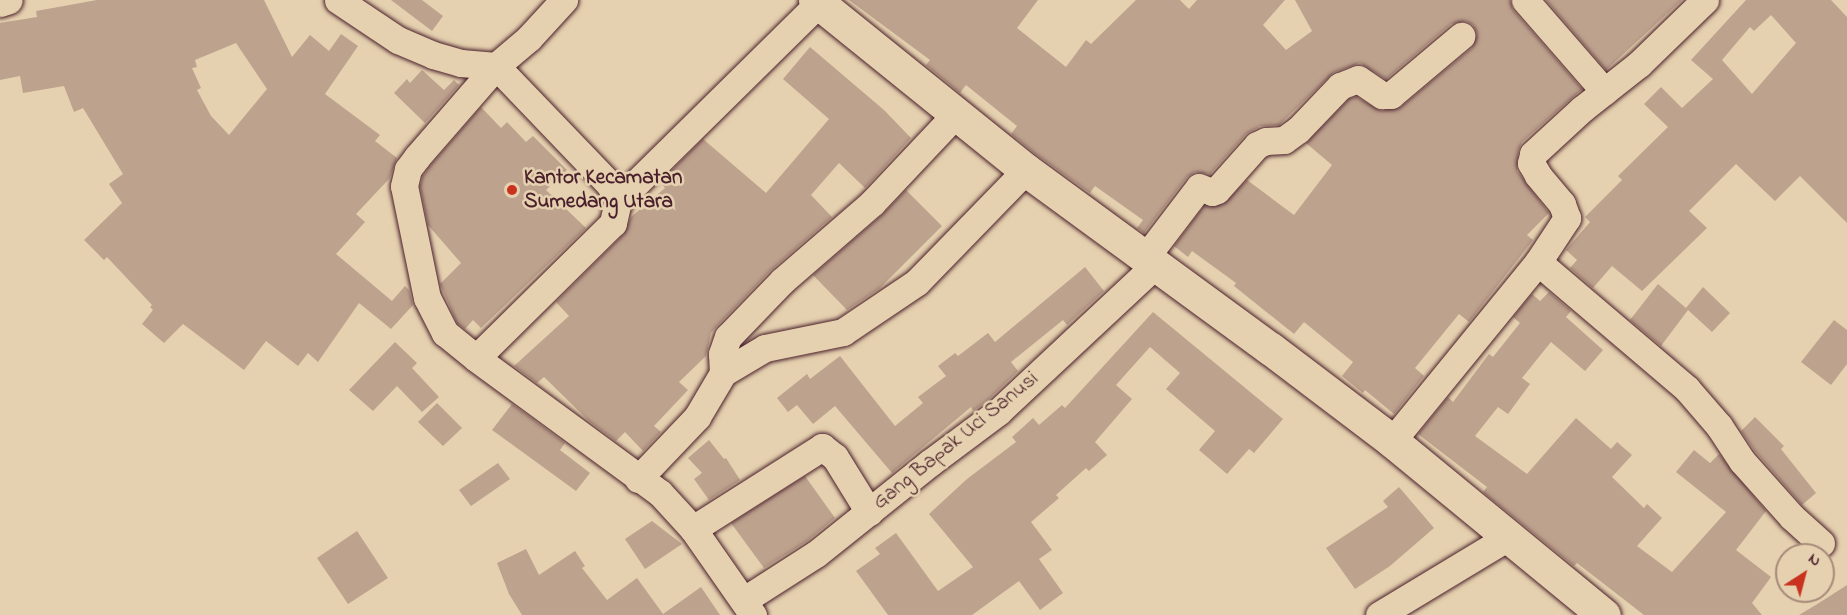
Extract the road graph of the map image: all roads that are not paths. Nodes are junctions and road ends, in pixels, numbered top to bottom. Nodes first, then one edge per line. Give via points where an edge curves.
1 (9, 0) edge
2 (338, 0) edge
3 (564, 0) edge
4 (1525, 0) edge
5 (1705, 0) edge
6 (817, 2) edge
7 (0, 3) edge
8 (1461, 36) dead end
9 (496, 66) junction
10 (1604, 91) junction
11 (955, 115) junction
12 (1026, 170) junction
13 (618, 201) junction
14 (1150, 262) junction
15 (1538, 262) junction
16 (476, 358) junction
17 (723, 373) junction
18 (1392, 441) junction
19 (638, 479) junction
20 (869, 512) junction
21 (693, 529) junction
22 (1510, 536) junction
23 (1821, 543) dead end
24 (749, 607) edge
25 (1379, 615) edge
26 (1604, 615) edge

1 - 7 street
2 - 9 street via 398,40 460,63
3 - 9 street via 530,38
4 - 10 street
5 - 10 street via 1640,64
6 - 11 main road via 933,93
6 - 13 street
8 - 14 street, Gang Bapak Uci Sanusi via 1388,97 1358,79 1340,86 1298,130 1284,140 1257,146 1217,190 1199,187
9 - 13 street via 610,185
9 - 16 street via 417,157 408,169 404,186 427,298 445,333
10 - 15 street via 1533,154 1531,163 1562,204 1567,218
11 - 12 main road
11 - 17 street via 873,203 782,281 728,337 722,354
12 - 14 main road
12 - 17 street via 917,282 843,332 765,348
13 - 16 street via 613,223
14 - 18 main road
14 - 20 street, Gang Bapak Uci Sanusi via 999,412
15 - 18 street
15 - 23 street via 1687,388 1742,461
16 - 19 street
17 - 19 street via 697,417
18 - 22 main road
19 - 21 street via 660,493
20 - 21 street via 835,457 822,447
20 - 24 street, Gang Bapak Uci Sanusi
21 - 24 street
22 - 25 street
22 - 26 main road

